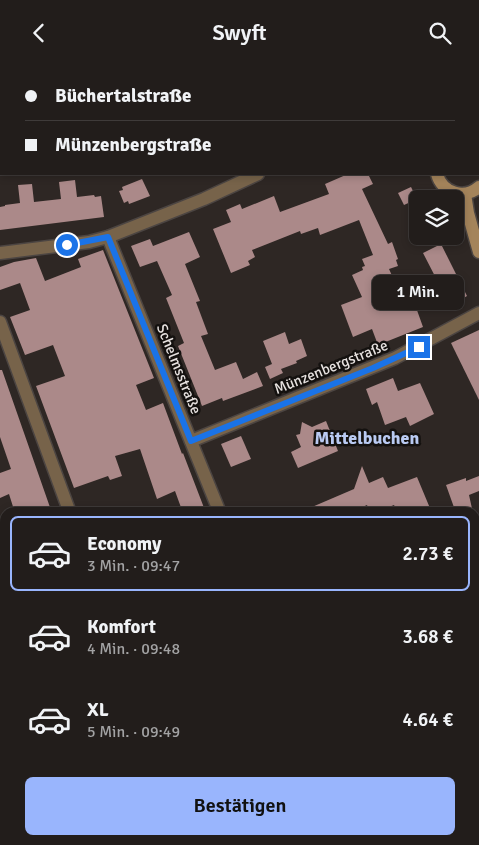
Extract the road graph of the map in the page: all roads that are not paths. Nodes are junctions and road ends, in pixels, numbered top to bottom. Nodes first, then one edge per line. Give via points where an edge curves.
1 (256, 175) edge
2 (438, 175) edge
3 (479, 187) edge
4 (465, 194) junction
5 (108, 237) junction
6 (479, 252) edge
7 (0, 253) edge
8 (479, 313) edge
9 (0, 322) edge
10 (191, 441) junction
11 (68, 507) edge
12 (218, 507) edge

1 - 5 street
2 - 4 main road via 448,190
3 - 4 main road
4 - 6 main road
5 - 7 street
5 - 10 street, Schelmsstraße
8 - 10 street, Münzenbergstraße via 395,358
9 - 11 street
10 - 12 street, Schelmsstraße

